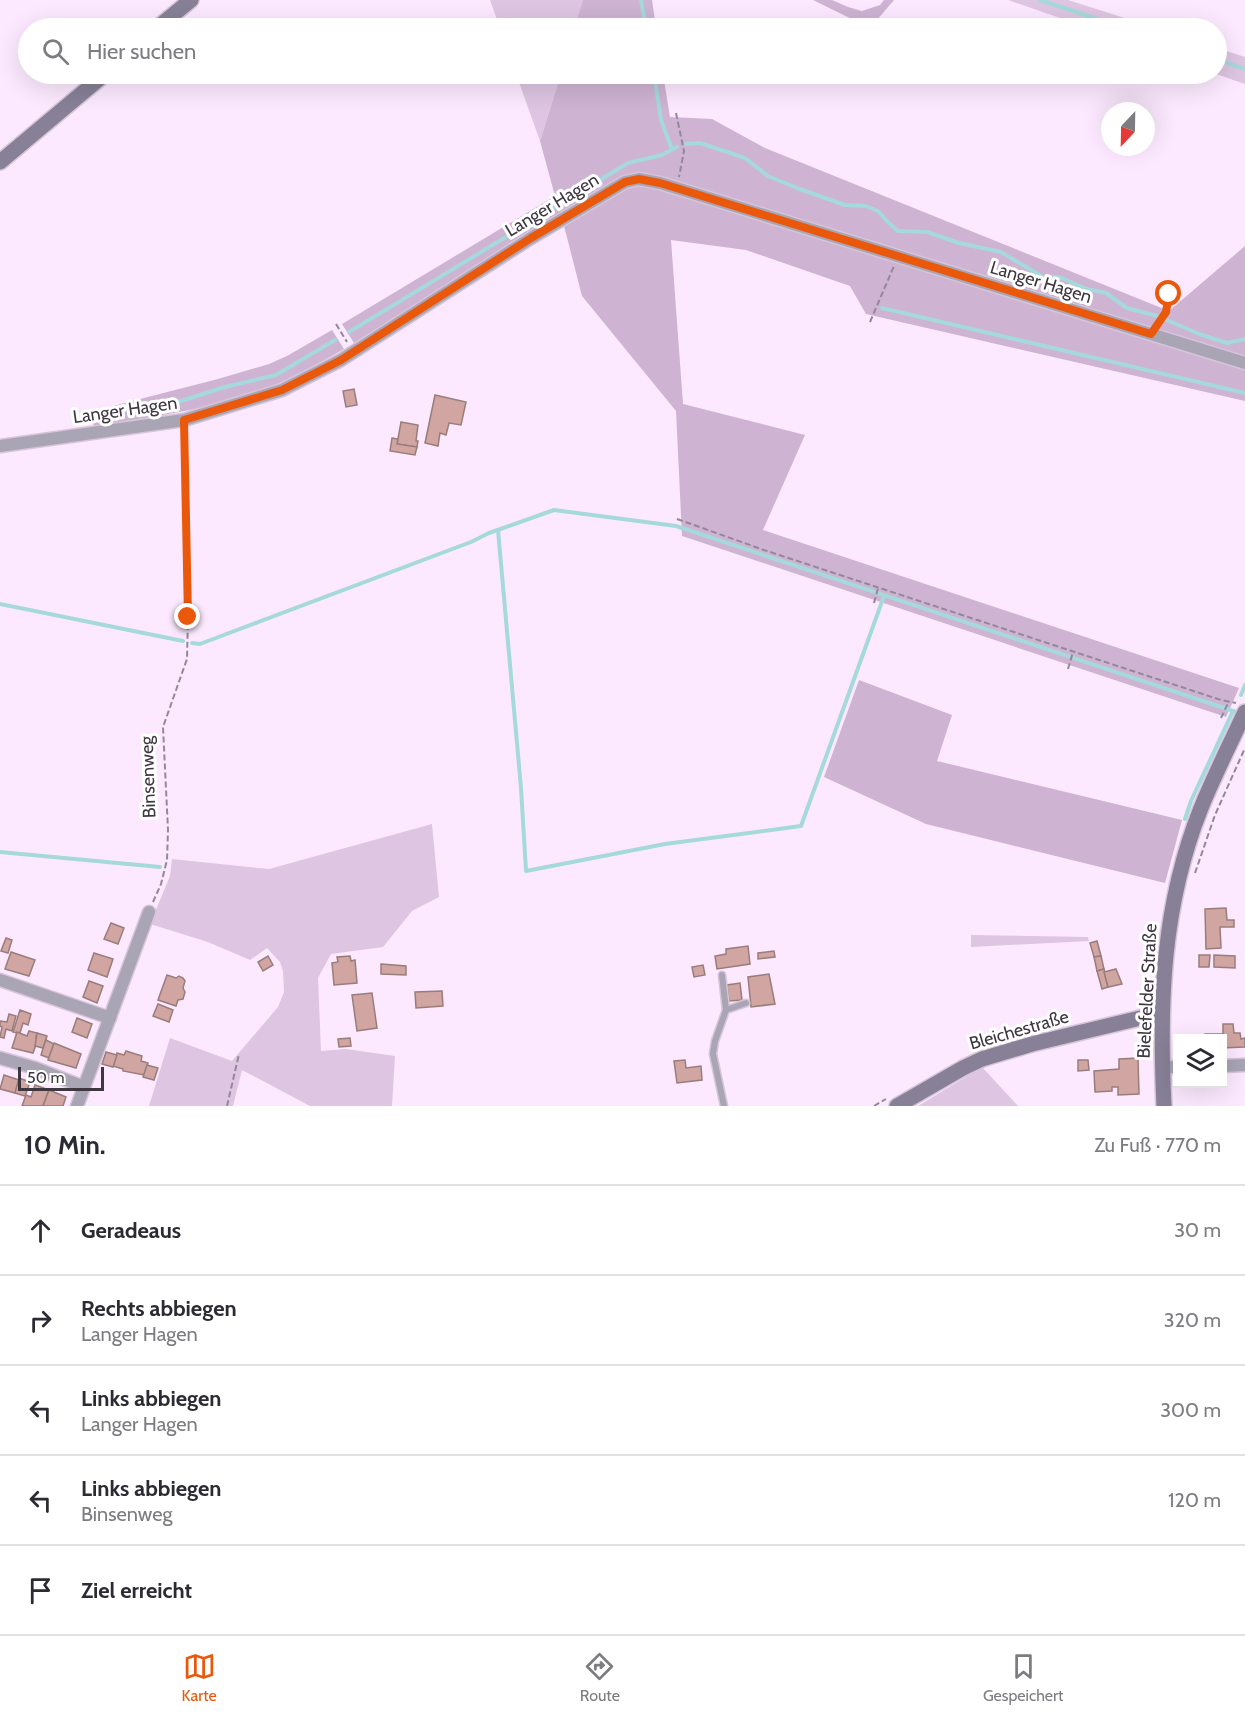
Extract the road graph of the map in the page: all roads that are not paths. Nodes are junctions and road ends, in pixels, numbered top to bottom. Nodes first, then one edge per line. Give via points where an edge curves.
1 (191, 0) edge
2 (169, 18) edge
3 (93, 84) edge
4 (0, 162) edge
5 (1245, 363) edge
6 (0, 446) edge
7 (1241, 708) edge
8 (149, 912) road end
9 (722, 975) dead end
10 (0, 980) edge
11 (746, 1003) dead end
12 (726, 1010) junction
13 (1161, 1013) junction
14 (110, 1018) junction
15 (0, 1058) edge
16 (1245, 1065) edge
17 (1227, 1066) edge
18 (1170, 1067) edge
19 (84, 1087) junction
20 (77, 1106) edge
21 (724, 1106) edge
22 (897, 1106) edge
23 (1164, 1106) edge

1 - 2 main road
3 - 4 main road
5 - 6 street, Langer Hagen via 639,179 625,182 354,352 282,390 184,420
7 - 13 main road, Bielefelder Straße via 1181,870 1169,920
8 - 14 street
9 - 12 lane
10 - 14 street
11 - 12 lane
12 - 21 lane via 713,1054
13 - 18 main road, Bielefelder Straße
13 - 22 main road, Bleichestraße via 982,1059
14 - 19 street
15 - 19 street
16 - 17 street
18 - 23 main road, Bielefelder Straße
19 - 20 street

